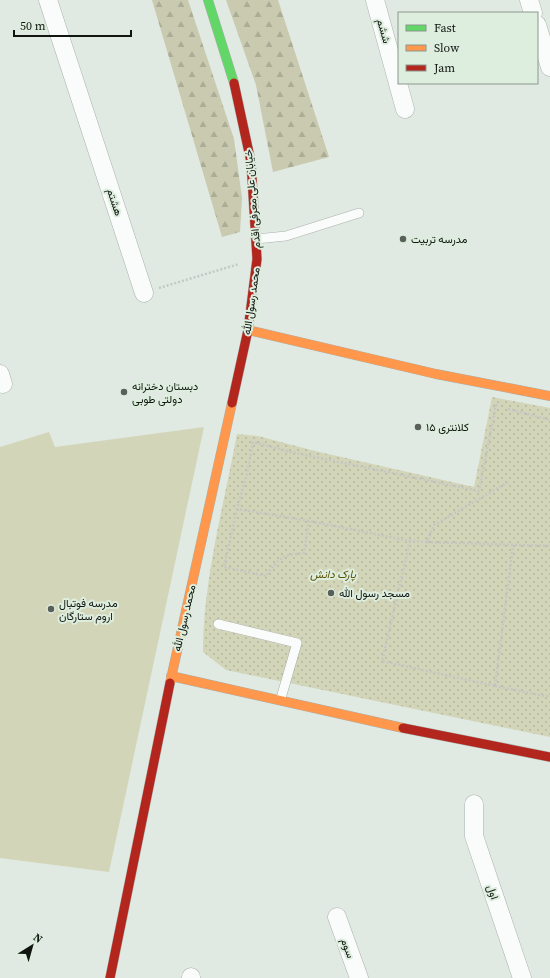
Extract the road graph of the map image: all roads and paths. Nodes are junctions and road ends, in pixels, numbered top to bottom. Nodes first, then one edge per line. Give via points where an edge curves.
1 (48, 0) edge
2 (208, 0) edge
3 (375, 0) edge
4 (529, 0) edge
5 (533, 12) edge
6 (538, 28) edge
7 (550, 67) edge
8 (398, 84) edge
9 (398, 84) edge
10 (405, 109) dead end
11 (359, 213) dead end
12 (256, 239) junction
13 (257, 259) junction
14 (144, 293) joint
15 (248, 330) junction
16 (550, 396) edge
17 (550, 420) edge
18 (508, 482) dead end
19 (237, 509) junction
20 (309, 520) junction
21 (410, 541) junction
22 (427, 542) junction
23 (513, 546) junction
24 (550, 546) edge
25 (218, 624) dead end
26 (171, 676) junction
27 (495, 686) junction
28 (550, 697) edge
29 (281, 698) junction
30 (550, 757) edge
31 (474, 804) dead end
32 (337, 917) dead end
33 (110, 978) edge
34 (359, 978) edge
35 (522, 978) edge

1 - 14 street, هشتم
2 - 12 street, خیابان علی معرفی اقدم via 236,91 251,162
3 - 9 street, ششم
4 - 5 street
6 - 7 street
8 - 10 street, ششم
11 - 12 lane via 286,236
12 - 13 street, خیابان علی معرفی اقدم
13 - 14 path
13 - 15 street, محمد رسول الله
15 - 16 street via 443,375
15 - 26 street, محمد رسول الله
17 - 19 path via 496,405 479,491 253,442
18 - 22 path via 434,525
19 - 20 path
19 - 20 path via 224,567 266,576 277,561 286,555 304,553
20 - 21 path
21 - 22 path
21 - 27 path via 382,660
22 - 23 path
23 - 24 path
23 - 27 path
25 - 29 lane via 296,642
26 - 29 street
26 - 33 street, محمد رسول الله
27 - 28 path
29 - 30 street via 488,746
31 - 35 street, اول via 474,836
32 - 34 street, سوم

